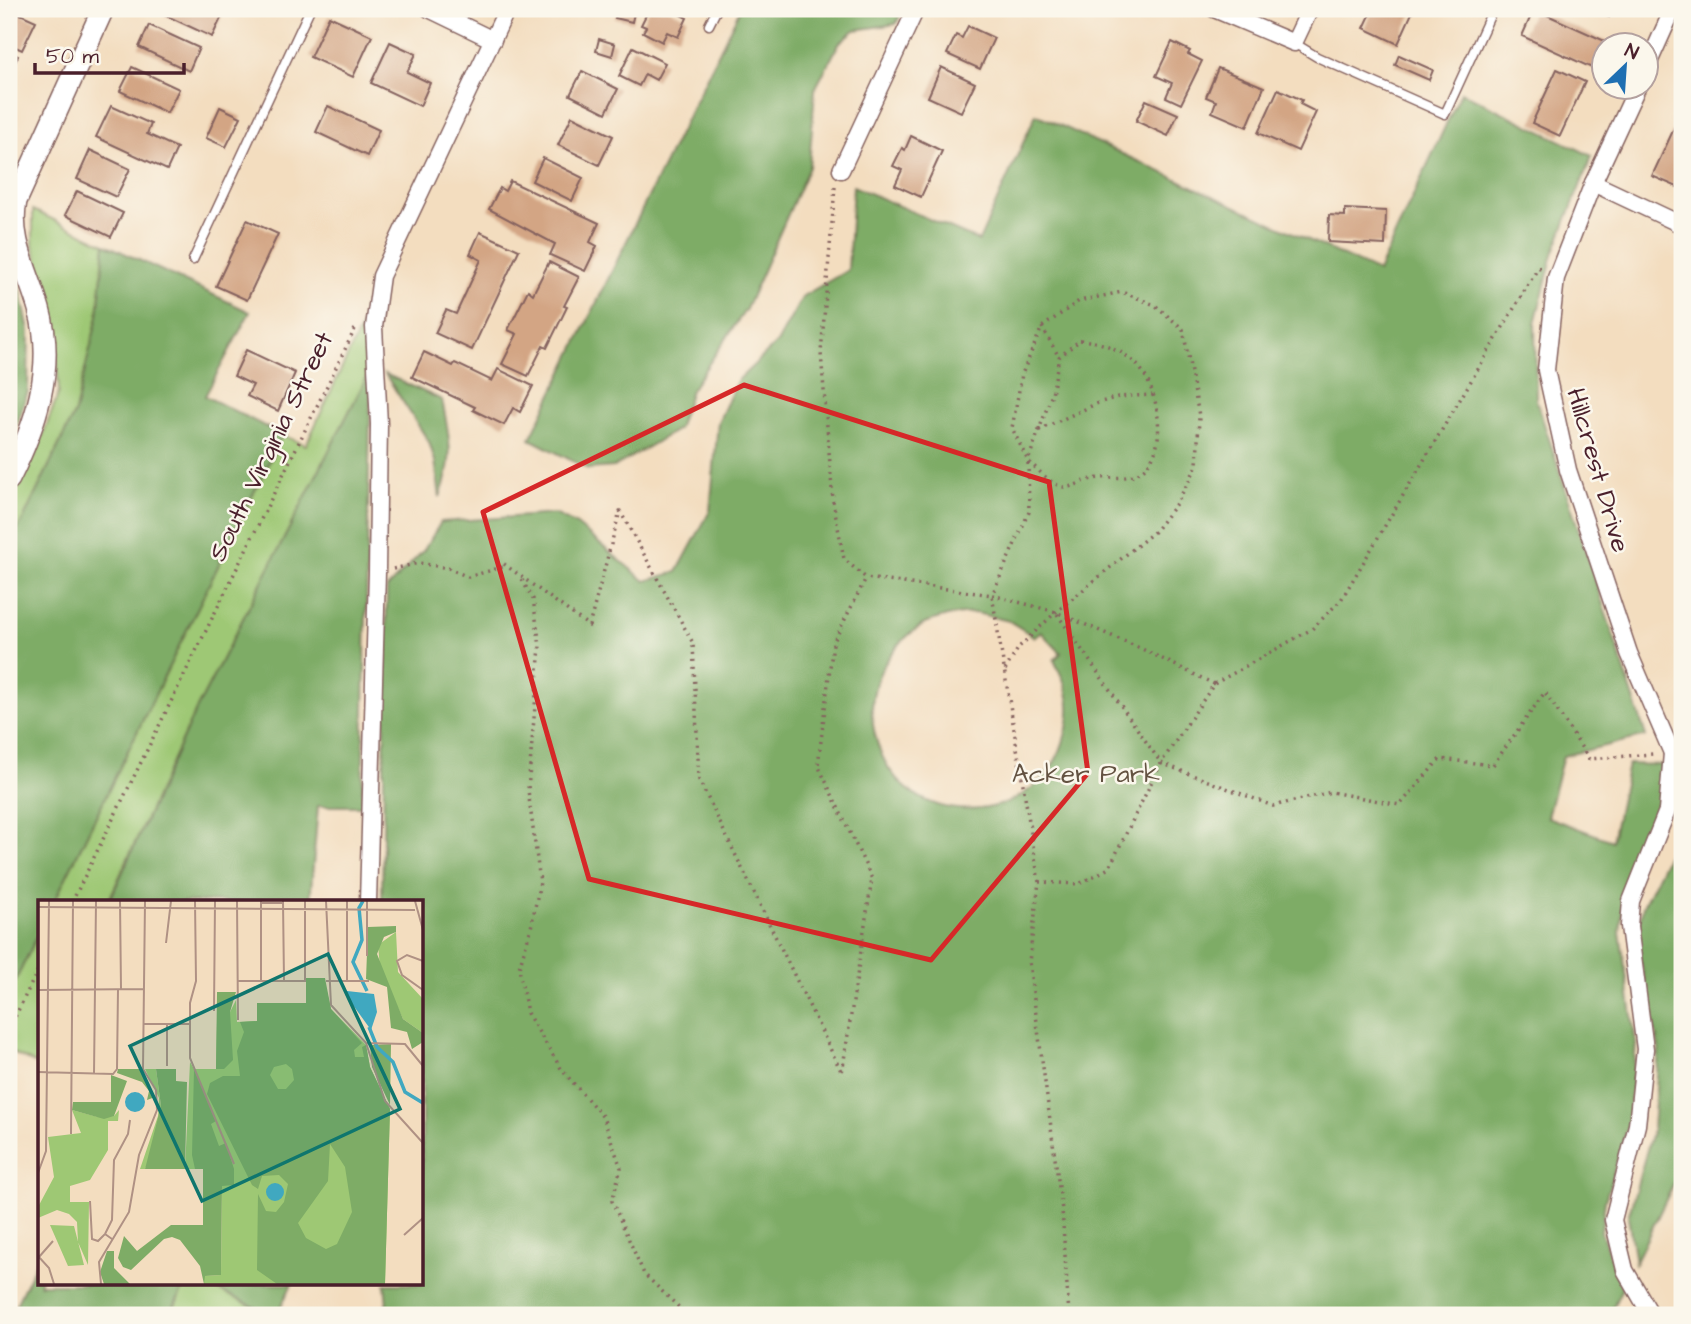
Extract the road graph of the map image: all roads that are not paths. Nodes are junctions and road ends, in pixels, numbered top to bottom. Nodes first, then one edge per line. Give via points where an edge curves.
1 (103, 9) edge
2 (310, 9) edge
3 (429, 9) edge
4 (507, 9) edge
5 (717, 9) edge
6 (916, 9) edge
7 (1214, 9) edge
8 (1310, 9) edge
9 (1493, 9) edge
10 (1673, 9) edge
11 (709, 25) dead end
12 (1660, 38) edge
13 (493, 40) junction
14 (1294, 43) junction
15 (1631, 102) edge
16 (841, 170) road end
17 (1593, 183) junction
18 (1682, 225) edge
19 (193, 260) dead end
20 (9, 479) edge
21 (1677, 755) edge
22 (368, 900) edge
23 (1651, 1315) edge

1 - 20 street via 12,219 40,312 45,362 34,425
2 - 19 lane
3 - 13 street
4 - 13 street
5 - 11 lane
6 - 16 street
7 - 14 street
8 - 14 street
9 - 14 lane via 1445,114
10 - 12 street
13 - 22 street via 381,276 374,327 379,424
15 - 17 street, Hillcrest Drive
17 - 18 street
17 - 21 street, Hillcrest Drive via 1556,278 1546,370 1568,470 1629,653
21 - 23 street via 1667,811 1631,901 1629,926 1645,1049 1637,1125 1613,1220 1625,1270

